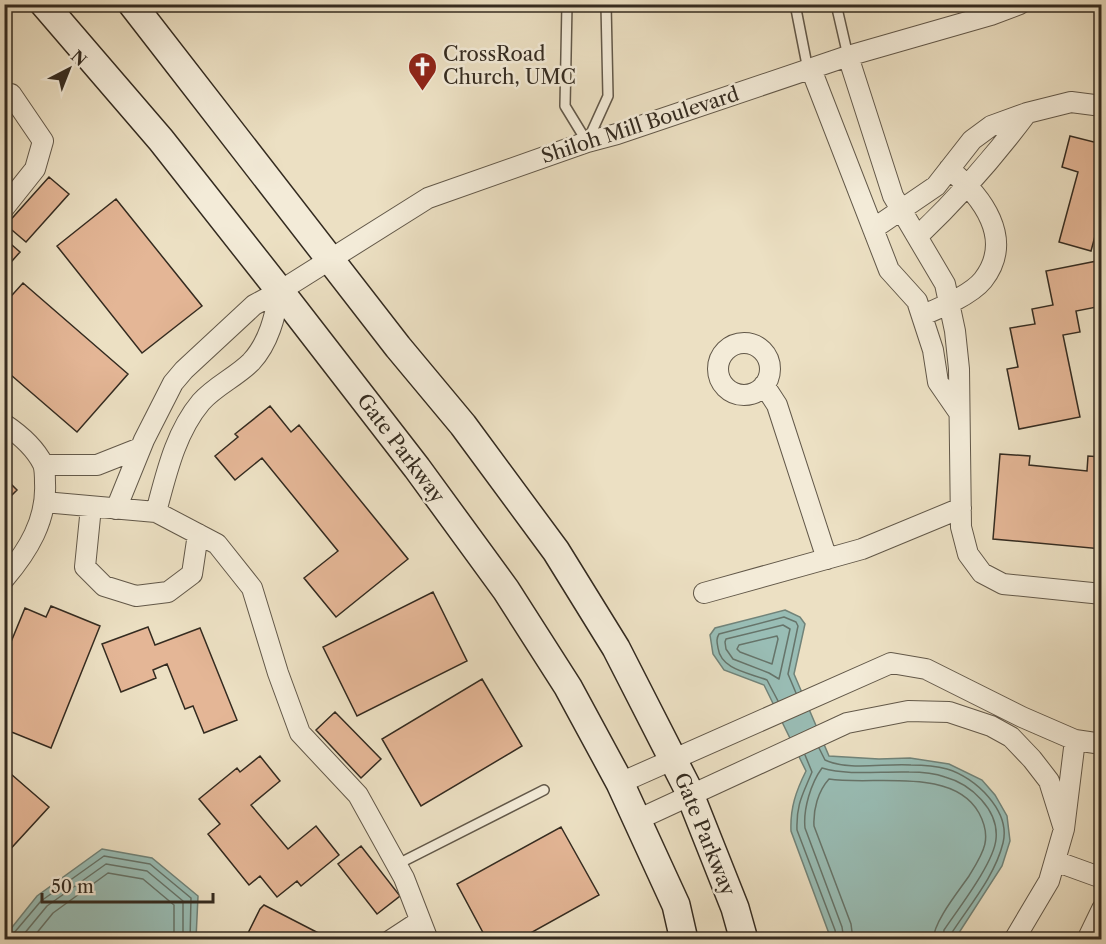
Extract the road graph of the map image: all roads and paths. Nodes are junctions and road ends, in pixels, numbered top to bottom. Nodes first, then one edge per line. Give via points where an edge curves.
1 (44, 4) edge
2 (567, 4) edge
3 (606, 4) edge
4 (795, 4) edge
5 (836, 4) edge
6 (1020, 4) edge
7 (136, 7) edge
8 (848, 56) junction
9 (809, 69) junction
10 (11, 94) dead end
11 (1101, 106) edge
12 (1027, 113) junction
13 (586, 142) junction
14 (949, 170) junction
15 (968, 185) junction
16 (4, 208) edge
17 (901, 209) junction
18 (873, 229) junction
19 (918, 236) junction
20 (330, 260) junction
21 (280, 291) junction
22 (949, 304) junction
23 (922, 315) junction
24 (173, 383) junction
25 (764, 386) dead end
26 (201, 402) junction
27 (958, 411) junction
28 (4, 424) edge
29 (140, 448) junction
30 (44, 465) junction
31 (44, 502) junction
32 (91, 507) junction
33 (961, 508) junction
34 (116, 509) junction
35 (156, 512) junction
36 (198, 534) junction
37 (827, 559) junction
38 (4, 579) edge
39 (704, 593) dead end
40 (1101, 594) edge
41 (1074, 740) junction
42 (1101, 744) edge
43 (674, 760) junction
44 (620, 783) junction
45 (544, 790) dead end
46 (690, 795) junction
47 (637, 820) junction
48 (1064, 829) junction
49 (1055, 861) junction
50 (398, 864) junction
51 (1101, 878) edge
52 (1101, 909) edge
53 (420, 921) junction
54 (391, 939) edge
55 (428, 939) edge
56 (684, 939) edge
57 (744, 939) edge
58 (1014, 939) edge
59 (1087, 939) edge

1 - 21 main road, Gate Parkway via 161,141
2 - 13 lane via 565,106
3 - 13 lane via 609,96
4 - 9 lane
5 - 8 lane
6 - 8 street, Shiloh Mill Boulevard
7 - 20 main road, Gate Parkway
8 - 9 street, Shiloh Mill Boulevard
8 - 17 street via 893,196
9 - 13 street, Shiloh Mill Boulevard
9 - 18 street
10 - 16 street via 43,141 35,169
11 - 12 street via 1071,102
12 - 14 street via 991,126 972,140
12 - 15 street
13 - 20 street, Shiloh Mill Boulevard via 428,198
14 - 15 street
14 - 17 street via 936,186
15 - 19 street
15 - 22 street via 990,216 996,240 993,264 981,282
17 - 18 street
17 - 19 street
18 - 23 street via 889,270 917,301
19 - 22 street via 945,284
20 - 21 street, Shiloh Mill Boulevard
20 - 43 main road, Gate Parkway via 463,425 556,551 616,648
21 - 24 street, Shiloh Mill Boulevard via 254,305
21 - 26 street via 272,328 252,361
21 - 44 main road, Gate Parkway via 506,590 568,687
22 - 23 street
22 - 27 street via 959,369
23 - 27 street via 939,382
24 - 26 street
24 - 29 street, Shiloh Mill Boulevard
25 - 37 street via 777,405
26 - 35 street via 171,460
27 - 33 street
28 - 30 street via 20,435
29 - 30 street via 97,465
29 - 34 street, Shiloh Mill Boulevard
30 - 31 street
31 - 32 street
31 - 38 street via 31,543
32 - 34 street
32 - 36 street via 85,567 104,586 136,596 168,592 192,574
33 - 37 street via 862,549
33 - 40 street via 968,554 982,573 1003,584
34 - 35 street
35 - 36 street
36 - 50 street via 217,544 252,588 300,733 358,795
37 - 39 street
41 - 42 street
41 - 43 street via 926,669 891,663
41 - 48 street
43 - 44 street
43 - 46 main road, Gate Parkway
44 - 47 main road, Gate Parkway
45 - 50 lane
46 - 47 street
46 - 48 street via 847,723 908,711 949,712 1011,737 1049,782
46 - 57 main road, Gate Parkway
47 - 56 main road, Gate Parkway via 675,905
48 - 49 street
49 - 51 street
49 - 58 street via 1049,881
50 - 53 street
52 - 59 street
53 - 54 street
53 - 55 street

